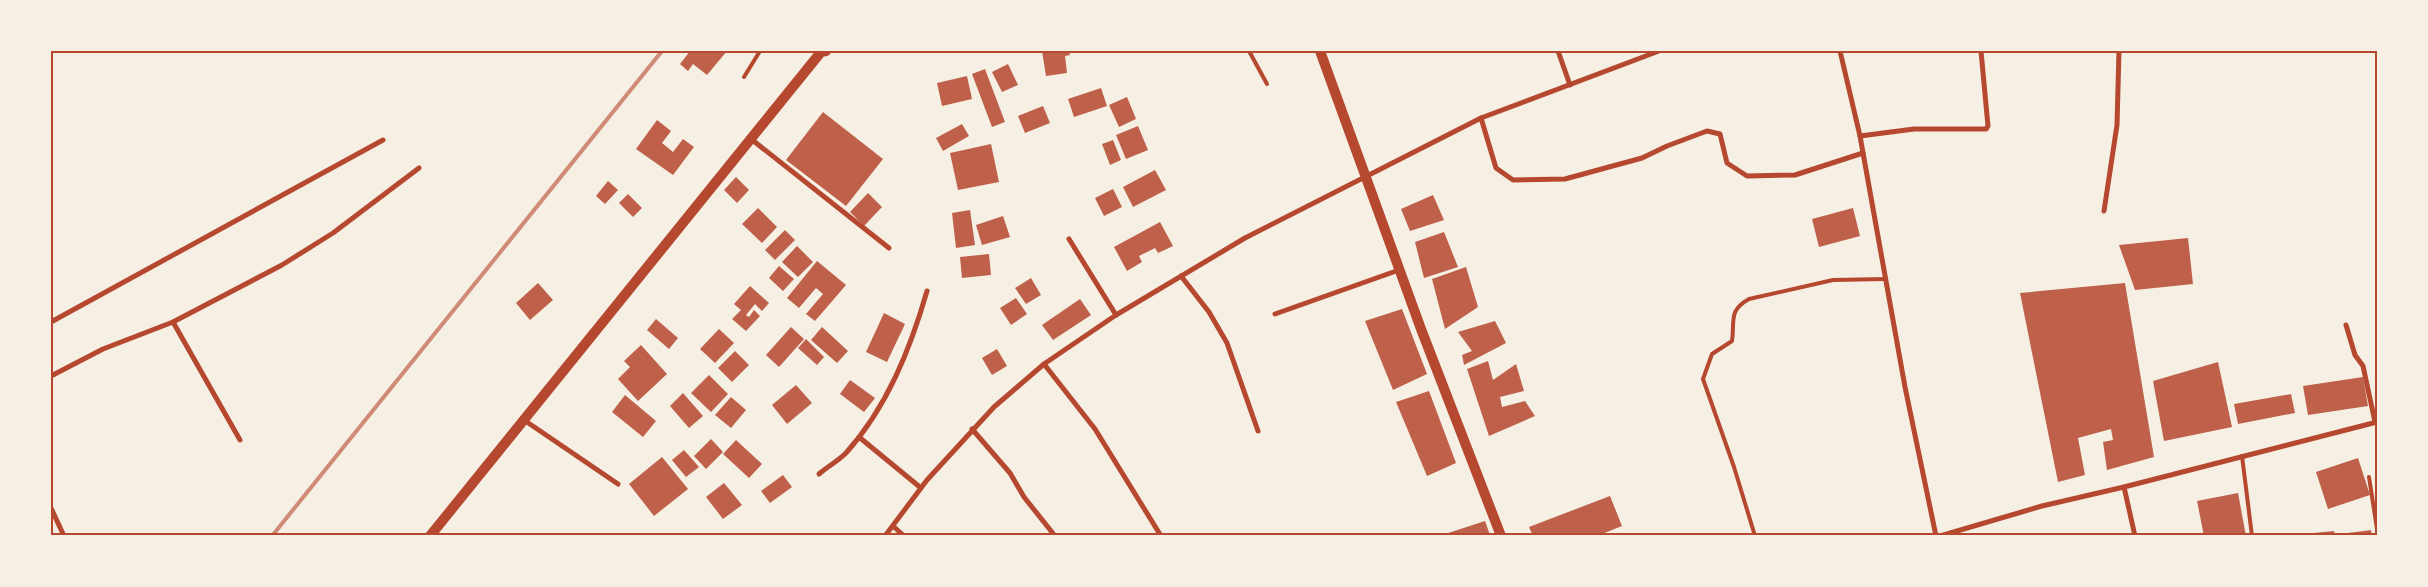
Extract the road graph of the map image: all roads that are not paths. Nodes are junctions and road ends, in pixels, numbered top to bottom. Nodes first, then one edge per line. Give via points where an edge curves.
1 (760, 51) edge
2 (821, 51) edge
3 (826, 51) edge
4 (1249, 51) edge
5 (1320, 51) edge
6 (1558, 51) edge
7 (1659, 51) edge
8 (1840, 51) edge
9 (1982, 51) edge
10 (2119, 51) edge
11 (744, 77) dead end
12 (1267, 84) dead end
13 (1570, 85) junction
14 (1481, 118) junction
15 (1860, 136) junction
16 (751, 139) junction
17 (383, 140) dead end
18 (1863, 152) junction
19 (419, 168) dead end
20 (1366, 175) junction
21 (2104, 212) dead end
22 (1068, 239) dead end
23 (889, 248) dead end
24 (1400, 270) junction
25 (1181, 276) junction
26 (1886, 279) junction
27 (927, 291) dead end
28 (1275, 314) dead end
29 (1116, 315) junction
30 (51, 322) edge
31 (173, 322) junction
32 (2346, 325) dead end
33 (1044, 364) junction
34 (51, 376) edge
35 (524, 420) junction
36 (2376, 422) edge
37 (972, 429) junction
38 (1258, 431) dead end
39 (859, 437) junction
40 (240, 440) dead end
41 (2242, 456) junction
42 (819, 474) dead end
43 (2369, 477) dead end
44 (618, 484) dead end
45 (2124, 487) junction
46 (921, 488) junction
47 (51, 508) edge
48 (892, 526) junction
49 (2377, 529) edge
50 (64, 536) edge
51 (430, 536) edge
52 (885, 536) edge
53 (904, 536) edge
54 (1055, 536) edge
55 (1161, 536) edge
56 (1501, 536) edge
57 (1755, 536) edge
58 (1938, 536) edge
59 (2136, 536) edge
60 (2252, 536) edge

1 - 11 lane
2 - 3 main road
2 - 16 main road
4 - 12 lane
5 - 20 main road
6 - 13 street
7 - 13 street
8 - 15 street
9 - 15 street via 1986,129 1914,130
10 - 21 street via 2118,125
13 - 14 street
14 - 18 street via 1496,168 1513,180 1565,179 1591,173 1642,158 1707,131 1720,134 1727,163 1747,176 1795,175
14 - 20 street
15 - 18 street
16 - 23 street
16 - 35 main road
17 - 30 street
18 - 26 street
19 - 31 street via 311,247
20 - 24 main road
20 - 25 street via 1245,238
22 - 29 street
24 - 28 street
24 - 56 main road
25 - 29 street
25 - 38 street via 1209,312 1227,343
26 - 57 lane via 1834,280 1749,299 1739,304 1733,313 1732,341 1712,354 1707,363 1702,379
26 - 58 street via 1905,387
27 - 39 street via 894,383
29 - 33 street
31 - 34 street via 103,349
31 - 40 street
32 - 36 street via 2355,355 2362,366
33 - 37 street
33 - 55 street via 1095,429
35 - 44 street
35 - 51 main road
36 - 41 street
37 - 46 street
37 - 54 street via 1010,473 1024,497
39 - 42 street
39 - 46 street
41 - 45 street
41 - 60 lane
43 - 49 lane
45 - 58 street via 2042,506
45 - 59 street
46 - 48 street
47 - 50 street
48 - 52 street
48 - 53 street

